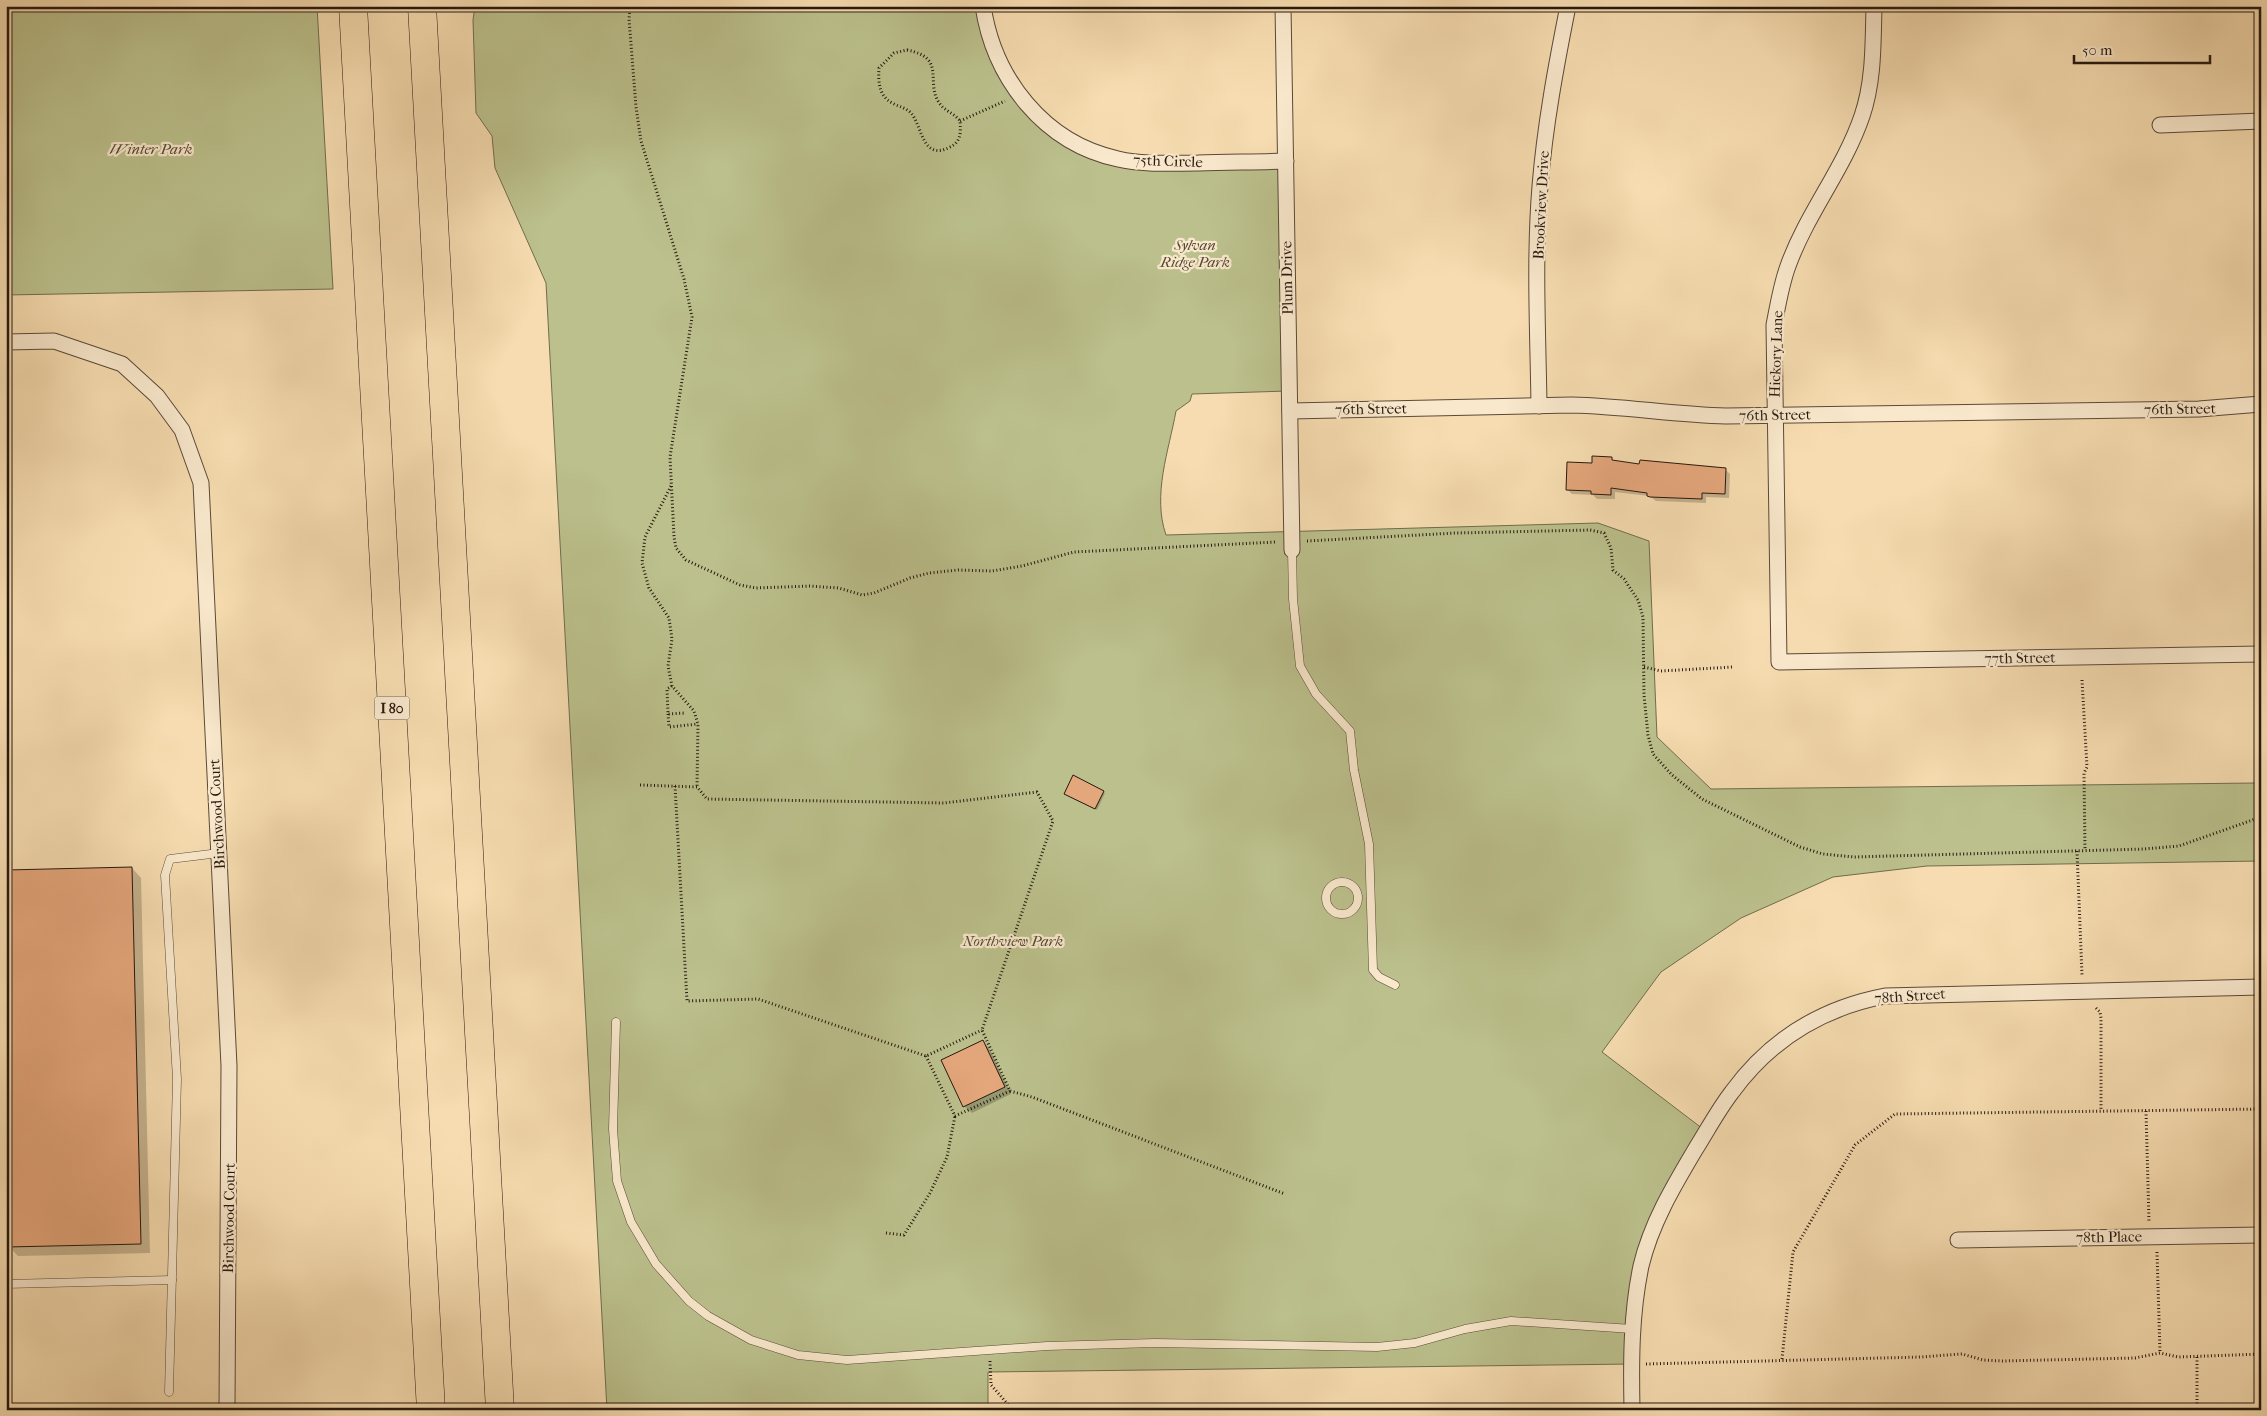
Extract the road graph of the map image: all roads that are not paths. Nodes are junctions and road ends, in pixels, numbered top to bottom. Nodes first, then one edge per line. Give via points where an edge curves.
1 (353, 6) edge
2 (422, 6) edge
3 (983, 6) edge
4 (1283, 6) edge
5 (1568, 6) edge
6 (1874, 6) edge
7 (2261, 121) edge
8 (2160, 125) dead end
9 (1286, 161) junction
10 (6, 342) edge
11 (2261, 404) edge
12 (1539, 406) junction
13 (1290, 411) junction
14 (1775, 415) junction
15 (1292, 550) joint
16 (2261, 654) edge
17 (1778, 662) joint
18 (219, 853) junction
19 (1369, 897) junction
20 (1358, 898) junction
21 (1395, 985) dead end
22 (2261, 987) edge
23 (616, 1022) dead end
24 (2261, 1235) edge
25 (1958, 1240) dead end
26 (172, 1280) junction
27 (6, 1284) edge
28 (1632, 1329) junction
29 (170, 1392) dead end
30 (227, 1410) edge
31 (431, 1410) edge
32 (500, 1410) edge
33 (1632, 1410) edge

1 - 31 highway, I 80
2 - 32 highway
3 - 9 street, 75th Circle via 994,51 1004,74 1018,93 1042,120 1090,150 1117,159 1161,164
4 - 9 street, Plum Drive
5 - 12 street, Brookview Drive via 1547,121 1540,186 1537,257
6 - 14 street, Hickory Lane via 1872,60 1862,116 1849,147 1800,236 1779,293 1774,340
7 - 8 street
9 - 13 street, Plum Drive
10 - 18 street, Birchwood Court via 54,341 122,364 157,396 182,430 201,484
11 - 14 street, 76th Street via 2199,409
12 - 13 street, 76th Street
12 - 14 street, 76th Street via 1602,406 1691,415
13 - 15 street, Plum Drive
14 - 17 street, Hickory Lane
15 - 19 lane via 1300,666 1316,694 1350,731 1354,770 1369,844
16 - 17 street, 77th Street
18 - 26 lane via 170,859 165,875 177,1079
18 - 30 street, Birchwood Court via 229,1066
19 - 20 lane
19 - 21 lane via 1373,970
20 - 20 lane via 1353,910 1343,914 1332,911 1326,895 1334,884 1347,882 1357,891
22 - 28 street, 78th Street via 1885,996 1862,1000 1798,1028 1762,1056 1732,1092 1666,1198 1642,1264
23 - 28 lane via 613,1129 617,1181 631,1222 656,1264 689,1301 708,1316 751,1340 798,1355 847,1360 1047,1346 1155,1343 1377,1347 1415,1343 1511,1321
24 - 25 street, 78th Place
26 - 27 lane
26 - 29 lane
28 - 33 street

